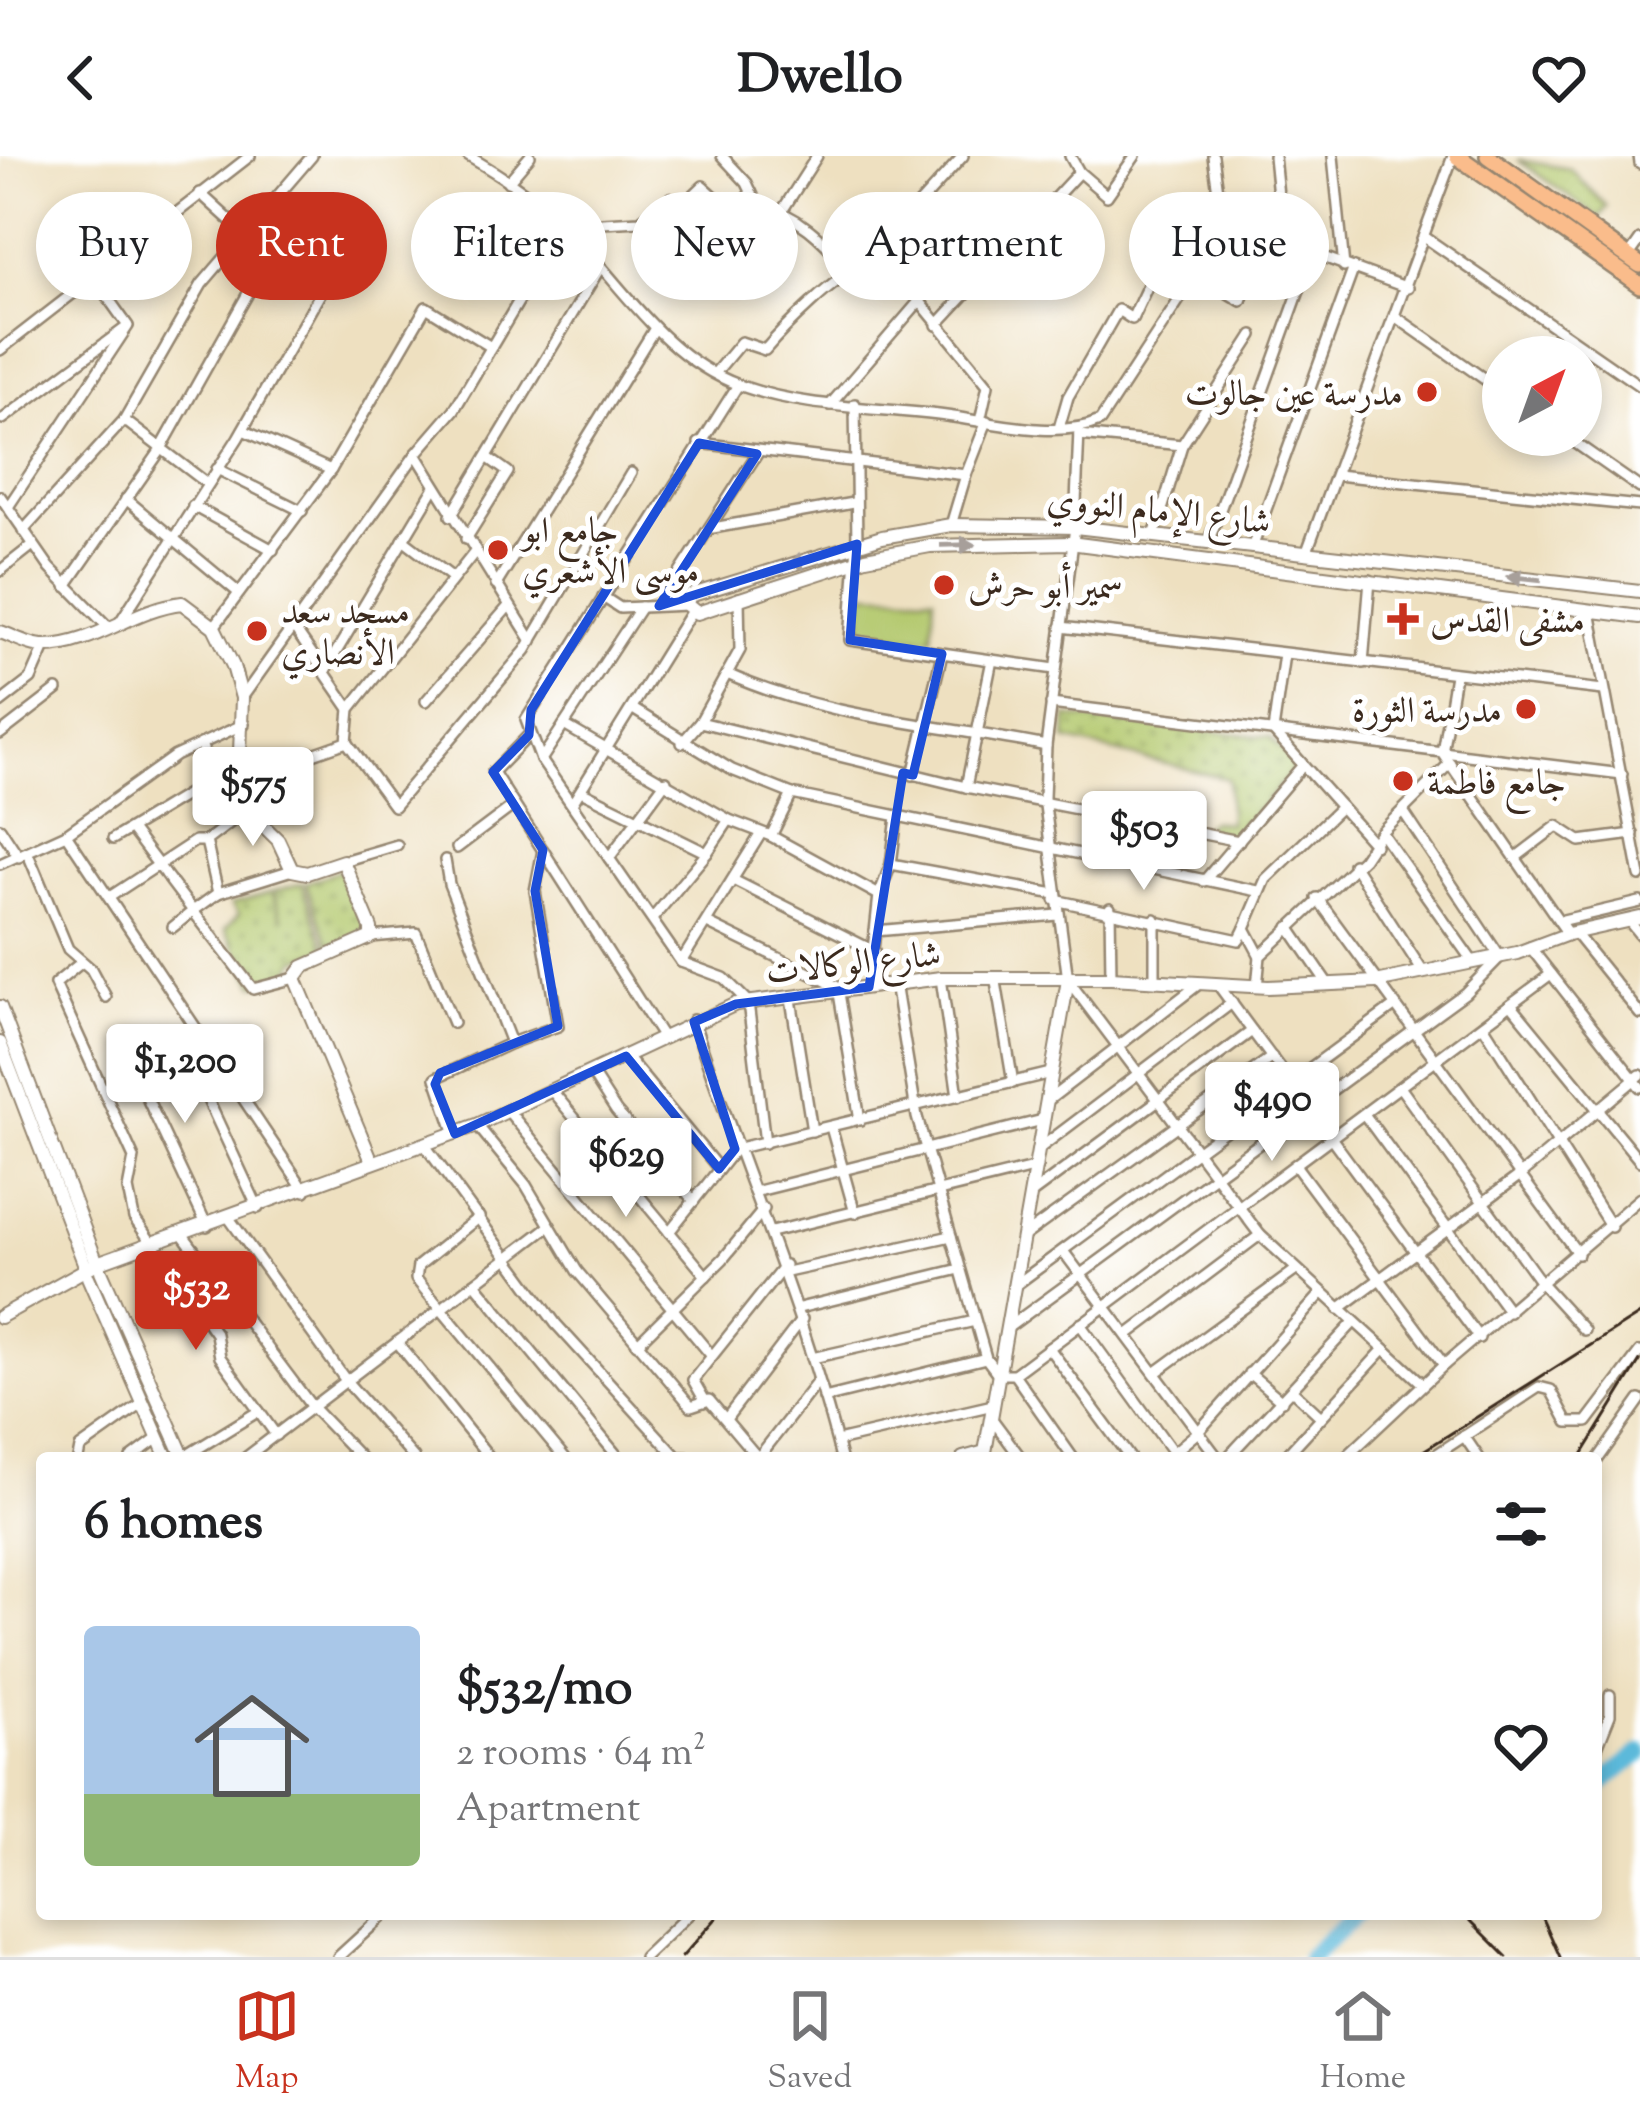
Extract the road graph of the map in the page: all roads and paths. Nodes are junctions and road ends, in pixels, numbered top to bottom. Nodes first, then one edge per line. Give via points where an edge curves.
1 (250, 156) edge
2 (312, 156) edge
3 (468, 156) edge
4 (530, 156) edge
5 (722, 156) edge
6 (817, 156) edge
7 (963, 156) edge
8 (1070, 156) edge
9 (1135, 156) edge
10 (1213, 156) edge
11 (1274, 156) edge
12 (1333, 156) edge
13 (1455, 156) edge
14 (1488, 156) edge
15 (1509, 161) edge
16 (1078, 172) junction
17 (508, 182) junction
18 (283, 192) edge
19 (521, 192) edge
20 (752, 192) edge
21 (795, 192) edge
22 (930, 192) edge
23 (1218, 192) edge
24 (1278, 192) edge
25 (200, 194) junction
26 (192, 200) edge
27 (216, 208) edge
28 (1426, 238) junction
29 (1640, 240) edge
30 (1329, 261) edge
31 (1634, 261) edge
32 (216, 268) edge
33 (1348, 268) junction
34 (607, 276) edge
35 (1640, 285) edge
36 (1408, 288) junction
37 (822, 298) edge
38 (64, 300) edge
39 (109, 300) edge
40 (244, 300) edge
41 (317, 300) edge
42 (519, 300) edge
43 (581, 300) edge
44 (916, 300) edge
45 (920, 300) edge
46 (1142, 300) edge
47 (1179, 300) edge
48 (1296, 300) edge
49 (920, 305) junction
50 (1396, 317) junction
51 (938, 325) junction
52 (128, 326) junction
53 (655, 328) junction
54 (1252, 335) dead end
55 (491, 347) junction
56 (0, 350) edge
57 (716, 372) junction
58 (1482, 377) edge
59 (738, 385) junction
60 (1640, 386) edge
61 (830, 404) junction
62 (856, 404) junction
63 (4, 419) dead end
64 (124, 420) junction
65 (983, 421) junction
66 (1059, 428) junction
67 (243, 430) junction
68 (1079, 433) junction
69 (699, 443) junction
70 (1182, 445) junction
71 (161, 446) junction
72 (416, 454) junction
73 (758, 454) junction
74 (1594, 456) edge
75 (488, 457) junction
76 (854, 463) junction
77 (218, 469) junction
78 (331, 470) junction
79 (631, 473) dead end
80 (966, 475) junction
81 (1336, 476) junction
82 (208, 484) junction
83 (435, 487) junction
84 (1640, 488) edge
85 (0, 496) edge
86 (126, 499) junction
87 (853, 502) junction
88 (193, 506) junction
89 (1640, 506) edge
90 (8, 508) junction
91 (302, 511) junction
92 (451, 516) junction
93 (951, 525) junction
94 (1075, 527) junction
95 (713, 528) junction
96 (23, 532) junction
97 (1154, 536) junction
98 (172, 538) junction
99 (466, 539) junction
100 (403, 540) junction
101 (1070, 543) junction
102 (1208, 543) junction
103 (857, 544) junction
104 (33, 545) junction
105 (1252, 548) junction
106 (273, 550) junction
107 (474, 553) junction
108 (1306, 554) junction
109 (856, 561) junction
110 (0, 571) edge
111 (453, 578) junction
112 (1370, 580) junction
113 (496, 585) junction
114 (66, 586) junction
115 (1640, 591) edge
116 (239, 593) junction
117 (603, 597) junction
118 (739, 598) junction
119 (659, 605) junction
120 (508, 607) junction
121 (641, 607) junction
122 (689, 608) junction
123 (1590, 610) junction
124 (1640, 617) edge
125 (114, 625) junction
126 (214, 627) junction
127 (1061, 627) junction
128 (294, 628) junction
129 (0, 632) edge
130 (532, 640) junction
131 (45, 647) junction
132 (942, 654) junction
133 (1284, 654) junction
134 (992, 660) junction
135 (1364, 662) junction
136 (326, 668) junction
137 (1055, 669) junction
138 (727, 674) junction
139 (1455, 675) junction
140 (57, 690) dead end
141 (1603, 690) junction
142 (242, 698) junction
143 (426, 701) dead end
144 (0, 703) edge
145 (1052, 704) junction
146 (633, 709) junction
147 (350, 710) junction
148 (700, 722) junction
149 (927, 722) junction
150 (244, 723) junction
151 (564, 725) junction
152 (1273, 731) junction
153 (980, 732) junction
154 (0, 734) edge
155 (529, 735) junction
156 (347, 742) junction
157 (682, 743) junction
158 (200, 744) junction
159 (1046, 746) junction
160 (608, 747) junction
161 (1442, 752) junction
162 (542, 760) junction
163 (1450, 763) junction
164 (1304, 765) junction
165 (1622, 774) junction
166 (913, 775) junction
167 (239, 776) junction
168 (214, 778) junction
169 (666, 781) junction
170 (966, 787) junction
171 (581, 791) junction
172 (792, 794) junction
173 (1044, 799) junction
174 (514, 805) junction
175 (572, 805) junction
176 (1341, 807) junction
177 (247, 810) junction
178 (1403, 811) junction
179 (897, 817) junction
180 (638, 818) junction
181 (729, 820) junction
182 (0, 828) edge
183 (130, 829) junction
184 (1381, 832) junction
185 (66, 834) junction
186 (1633, 834) junction
187 (766, 836) junction
188 (113, 839) dead end
189 (1239, 841) junction
190 (206, 842) junction
191 (397, 845) dead end
192 (1375, 845) junction
193 (458, 848) dead end
194 (1048, 848) junction
195 (543, 850) junction
196 (707, 853) junction
197 (23, 855) junction
198 (609, 858) junction
199 (1515, 858) junction
200 (445, 860) dead end
201 (344, 861) junction
202 (0, 864) edge
203 (891, 864) junction
204 (1353, 864) junction
205 (157, 865) junction
206 (292, 870) junction
207 (1640, 876) edge
208 (733, 880) junction
209 (1204, 881) junction
210 (1258, 891) junction
211 (218, 893) junction
212 (879, 895) junction
213 (111, 896) junction
214 (1055, 897) junction
215 (1317, 898) junction
216 (1640, 902) edge
217 (1110, 908) junction
218 (193, 911) junction
219 (1058, 915) junction
220 (652, 919) junction
221 (1155, 919) junction
222 (1634, 919) edge
223 (707, 923) junction
224 (172, 926) dead end
225 (1289, 927) junction
226 (1245, 928) junction
227 (1567, 929) junction
228 (875, 932) junction
229 (1640, 935) edge
230 (371, 937) junction
231 (1530, 947) junction
232 (874, 951) junction
233 (1260, 956) junction
234 (1500, 957) junction
235 (82, 962) junction
236 (681, 962) junction
237 (1473, 962) junction
238 (1423, 972) junction
239 (1551, 974) junction
240 (295, 978) junction
241 (1111, 978) junction
242 (941, 979) junction
243 (1068, 980) junction
244 (1155, 981) junction
245 (996, 982) junction
246 (1376, 982) junction
247 (895, 983) junction
248 (1199, 984) junction
249 (1328, 984) junction
250 (1219, 986) junction
251 (869, 987) junction
252 (1257, 987) junction
253 (841, 994) junction
254 (106, 998) dead end
255 (791, 999) junction
256 (748, 1002) junction
257 (1232, 1003) junction
258 (1511, 1004) junction
259 (1393, 1006) junction
260 (0, 1007) edge
261 (1640, 1014) edge
262 (693, 1020) junction
263 (453, 1023) dead end
264 (1483, 1025) junction
265 (1252, 1031) junction
266 (1412, 1031) junction
267 (201, 1036) junction
268 (663, 1038) junction
269 (0, 1043) edge
270 (511, 1043) junction
271 (1121, 1048) junction
272 (626, 1055) junction
273 (1272, 1057) junction
274 (1434, 1061) junction
275 (592, 1072) junction
276 (19, 1073) junction
277 (1051, 1073) junction
278 (1141, 1074) junction
279 (1638, 1080) edge
280 (1290, 1081) junction
281 (233, 1082) junction
282 (1013, 1083) junction
283 (1400, 1087) junction
284 (552, 1091) junction
285 (958, 1096) junction
286 (1160, 1100) junction
287 (1046, 1102) junction
288 (915, 1107) junction
289 (1310, 1108) junction
290 (509, 1112) junction
291 (1600, 1112) junction
292 (1364, 1114) junction
293 (860, 1120) junction
294 (1042, 1120) junction
295 (477, 1125) junction
296 (1178, 1126) junction
297 (831, 1127) junction
298 (812, 1131) junction
299 (455, 1134) junction
300 (1331, 1138) junction
301 (765, 1143) junction
302 (424, 1144) junction
303 (1558, 1145) junction
304 (735, 1149) junction
305 (1037, 1149) junction
306 (927, 1151) junction
307 (1198, 1153) junction
308 (371, 1159) junction
309 (1640, 1161) edge
310 (1295, 1165) junction
311 (1037, 1167) junction
312 (719, 1169) junction
313 (843, 1171) junction
314 (1519, 1176) junction
315 (1216, 1178) junction
316 (305, 1190) junction
317 (754, 1192) junction
318 (939, 1192) junction
319 (1031, 1194) junction
320 (1640, 1198) edge
321 (694, 1201) junction
322 (1483, 1202) junction
323 (258, 1208) junction
324 (1238, 1208) junction
325 (764, 1209) junction
326 (855, 1213) junction
327 (479, 1217) junction
328 (229, 1218) junction
329 (206, 1226) junction
330 (1611, 1227) junction
331 (547, 1228) junction
332 (1448, 1228) junction
333 (669, 1232) junction
334 (771, 1232) junction
335 (183, 1235) junction
336 (1260, 1235) junction
337 (951, 1236) junction
338 (1024, 1236) junction
339 (153, 1245) junction
340 (1063, 1251) junction
341 (1415, 1252) junction
342 (1578, 1254) junction
343 (506, 1256) junction
344 (786, 1269) junction
345 (93, 1270) junction
346 (960, 1270) junction
347 (1296, 1270) junction
348 (706, 1276) junction
349 (1083, 1277) junction
350 (1381, 1278) junction
351 (475, 1282) junction
352 (1542, 1284) junction
353 (1013, 1287) junction
354 (1321, 1294) junction
355 (1105, 1306) junction
356 (441, 1309) junction
357 (672, 1309) junction
358 (1339, 1310) junction
359 (1509, 1312) junction
360 (800, 1313) junction
361 (0, 1317) edge
362 (975, 1321) junction
363 (1354, 1322) junction
364 (1080, 1324) junction
365 (1006, 1329) junction
366 (1584, 1330) dead end
367 (1126, 1335) junction
368 (1479, 1338) junction
369 (397, 1342) junction
370 (637, 1344) junction
371 (1049, 1348) junction
372 (1384, 1349) junction
373 (1640, 1352) edge
374 (711, 1355) junction
375 (812, 1358) junction
376 (986, 1358) junction
377 (1444, 1365) junction
378 (1155, 1373) junction
379 (1250, 1373) junction
380 (998, 1374) junction
381 (1014, 1374) junction
382 (818, 1381) junction
383 (347, 1382) junction
384 (1423, 1384) junction
385 (1292, 1390) junction
386 (824, 1399) junction
387 (1640, 1400) edge
388 (705, 1401) junction
389 (1282, 1401) junction
390 (142, 1404) junction
391 (312, 1407) junction
392 (259, 1411) junction
393 (992, 1412) junction
394 (1321, 1417) junction
395 (726, 1419) junction
396 (1198, 1432) junction
397 (276, 1435) junction
398 (1464, 1436) junction
399 (158, 1438) junction
400 (837, 1441) junction
401 (79, 1452) edge
402 (138, 1452) edge
403 (164, 1452) edge
404 (181, 1452) edge
405 (194, 1452) edge
406 (253, 1452) edge
407 (356, 1452) edge
408 (409, 1452) edge
409 (485, 1452) edge
410 (560, 1452) edge
411 (614, 1452) edge
412 (672, 1452) edge
413 (753, 1452) edge
414 (763, 1452) edge
415 (840, 1452) edge
416 (986, 1452) edge
417 (1018, 1452) edge
418 (1069, 1452) edge
419 (1126, 1452) edge
420 (1169, 1452) edge
421 (1176, 1452) edge
422 (1213, 1452) edge
423 (1233, 1452) edge
424 (1289, 1452) edge
425 (1351, 1452) edge
426 (1440, 1452) edge
427 (1475, 1452) edge
428 (1602, 1454) edge
429 (1610, 1695) dead end
430 (1602, 1735) edge
431 (378, 1920) edge
432 (683, 1920) edge
433 (338, 1957) edge
434 (644, 1957) edge

1 - 25 street
2 - 18 street
3 - 17 street
4 - 17 street
5 - 20 street
6 - 21 street
7 - 22 street
8 - 16 street
9 - 16 street via 1107,196
10 - 23 street
11 - 24 street
12 - 33 street
13 - 28 street
13 - 35 main road
14 - 15 main road
15 - 31 main road
16 - 51 street
17 - 19 street
25 - 26 street
25 - 27 street
28 - 36 street
28 - 60 street
29 - 31 street
30 - 33 street
32 - 64 street
33 - 36 street
33 - 105 street
34 - 53 street
36 - 50 street
37 - 57 street via 765,350 741,341
38 - 56 street
39 - 52 street
40 - 71 street
41 - 67 street
42 - 55 street
43 - 75 street
44 - 49 street
45 - 49 street
46 - 66 street via 1132,319 1118,310
47 - 68 street via 1100,422
48 - 102 street
49 - 51 street
49 - 61 street
50 - 58 street
50 - 81 street
51 - 65 street via 988,385
52 - 63 street
52 - 90 street
53 - 57 street
53 - 113 street
54 - 70 street
55 - 72 street
55 - 78 street via 426,307
57 - 59 street
59 - 61 street
59 - 69 street
61 - 62 street
62 - 65 street
62 - 76 street
64 - 71 street
64 - 96 street
65 - 66 street
65 - 80 street
66 - 68 street
67 - 77 street
67 - 78 street
68 - 70 street
68 - 94 street
69 - 73 street
69 - 117 street
70 - 97 street
71 - 82 street
71 - 86 street
72 - 83 street
72 - 128 street
73 - 76 street
73 - 95 street
74 - 84 street
75 - 92 street
75 - 99 street via 508,472
76 - 80 street
76 - 87 street
77 - 82 street
77 - 91 street
78 - 91 street
79 - 130 street
80 - 93 street
81 - 89 street
81 - 108 street
82 - 88 street
83 - 92 street
83 - 100 street
85 - 90 street
86 - 98 street
86 - 114 street
87 - 95 street
87 - 103 street
88 - 98 street
88 - 106 street
90 - 96 street
91 - 106 street
92 - 99 street
93 - 94 street, شارع الإمام النووي
93 - 103 street, شارع الإمام النووي
94 - 97 street, شارع الإمام النووي
94 - 101 street
95 - 119 street
96 - 104 street
97 - 102 street, شارع الإمام النووي
98 - 116 street
98 - 125 street
99 - 107 street
100 - 111 street
100 - 136 street
109 -> 101 street via 930,546
101 - 112 street
101 - 127 street
102 - 105 street, شارع الإمام النووي
103 - 109 street
103 -> 122 street, شارع الإمام النووي via 688,596
104 - 110 street
104 - 114 street
105 - 108 street, شارع الإمام النووي
106 - 116 street
107 - 111 street
107 - 113 street
115 -> 108 street, شارع الإمام النووي
109 - 118 street
109 - 132 street via 850,640
111 - 147 street
112 - 123 street
112 - 135 street
113 - 120 street
114 - 125 street
116 - 126 street
117 - 121 street via 620,608
117 - 155 street via 531,710
118 - 122 street
118 - 138 street via 740,650
119 - 121 street
119 - 122 street
120 - 130 street
120 - 143 street
121 - 151 street
122 - 146 street
123 - 124 street
123 - 141 street
125 - 126 street via 151,606 182,603
125 - 131 street
126 - 142 street
127 - 133 street
127 - 137 street
128 - 136 street
128 - 142 street
129 - 131 street
130 - 156 street via 394,806
131 - 144 street via 31,679
132 - 134 street
132 - 149 street
133 - 135 street
133 - 152 street
134 - 137 street
134 - 153 street
135 - 139 street
136 - 147 street
137 - 145 street
138 - 148 street
138 - 149 street via 827,710
139 - 141 street
139 - 161 street
140 - 154 street
141 - 165 street
142 - 150 street
145 - 152 street
145 - 159 street
146 - 157 street
146 - 160 street
147 - 156 street
148 - 157 street
148 - 166 street
149 - 153 street
149 - 166 street
150 - 158 street
150 - 167 street
151 - 160 street
151 - 162 street
152 - 161 street
152 - 164 street
153 - 159 street
153 - 170 street
155 - 162 street
155 - 174 street via 494,772
156 - 167 street
157 - 172 street
158 - 168 street
158 - 185 street
159 - 173 street
160 - 169 street
160 - 171 street
161 - 163 street
161 - 165 street
162 - 175 street
163 - 178 street
163 - 199 street
164 - 176 street
164 - 189 street
165 - 186 street
166 - 170 street
167 - 168 street
167 - 177 street
168 - 183 street
169 - 180 street
169 - 181 street
170 - 173 street
171 - 175 street
171 - 180 street
172 - 179 street
172 - 187 street
173 - 189 street
173 - 194 street
174 - 193 street
174 - 195 street
175 - 198 street
176 - 192 street
176 - 210 street
177 - 190 street
177 - 206 street via 278,841
178 - 184 street
178 - 234 street
179 - 194 street
179 - 203 street
180 - 196 street
180 - 198 street
181 - 187 street
181 - 196 street
182 - 197 street
183 - 188 street
183 - 205 street
184 - 192 street
184 - 237 street
185 - 197 street
185 - 213 street
186 - 199 street via 1580,841 1557,826
186 - 207 street
187 - 208 street
187 - 212 street
189 - 209 street
190 - 205 street
190 - 211 street
191 - 201 street
192 - 204 street
194 - 209 street
194 - 214 street
195 - 268 street
195 - 270 street via 535,891 558,1026
196 - 220 street
197 - 202 street
197 - 235 street
198 - 220 street
199 - 227 street
200 - 270 street
201 - 206 street
201 - 230 street
203 - 212 street
203 - 214 street
204 - 215 street
204 - 238 street
205 - 213 street
205 - 218 street
206 - 211 street
208 - 223 street
208 - 232 street
209 - 210 street
210 - 226 street
211 - 218 street
212 - 228 street
213 - 267 street
214 - 217 street
214 - 219 street
215 - 225 street
215 - 246 street
216 - 227 street
217 - 221 street
217 - 241 street
218 - 224 street
218 - 240 street via 253,989
219 - 228 street
219 - 243 street
220 - 236 street
221 - 226 street via 1239,940
221 - 244 street
222 - 227 street, شارع الوكالات
222 - 229 street
223 - 236 street
223 - 253 street
225 - 233 street
225 - 249 street
226 - 233 street
227 - 231 street, شارع الوكالات
227 - 261 street
228 - 232 street
230 - 240 street
230 - 263 street via 416,933
231 - 234 street, شارع الوكالات
231 - 239 street
232 - 251 street
233 - 252 street
234 - 237 street, شارع الوكالات
234 - 266 street
235 - 254 street
235 - 339 street via 55,984 134,1159 130,1203
236 - 256 street via 724,977
237 - 238 street, شارع الوكالات
238 - 246 street, شارع الوكالات
239 - 258 street
239 - 279 street
240 - 308 street
241 - 243 street, شارع الوكالات
241 - 244 street, شارع الوكالات
242 - 245 street, شارع الوكالات
242 - 247 street, شارع الوكالات
242 - 285 street
243 - 245 street, شارع الوكالات
243 - 271 street
243 - 277 street
244 - 248 street, شارع الوكالات
245 - 282 street
246 - 249 street, شارع الوكالات
246 - 259 street
247 - 251 street, شارع الوكالات
247 - 288 street
248 - 250 street, شارع الوكالات
248 - 271 street
249 - 252 street, شارع الوكالات
250 - 252 street, شارع الوكالات
250 - 257 street
251 - 253 street, شارع الوكالات
253 - 255 street, شارع الوكالات
253 - 293 street
255 - 256 street, شارع الوكالات
255 - 298 street
256 - 262 street, شارع الوكالات
256 - 301 street
257 - 265 street
257 - 278 street
258 - 264 street
258 - 291 street
259 - 266 street
259 - 280 street
260 - 276 street
262 - 268 street, شارع الوكالات
262 - 304 street
264 - 274 street
264 - 303 street
265 - 273 street
265 - 286 street
266 - 274 street
266 - 289 street
267 - 281 street
267 - 329 street via 140,1081
268 - 272 street, شارع الوكالات
269 - 276 street
270 - 299 street via 436,1078
271 - 278 street
271 - 287 street
272 - 275 street, شارع الوكالات
272 - 312 street
273 - 280 street
273 - 296 street
274 - 283 street
274 - 314 street
275 - 284 street, شارع الوكالات
275 - 321 street
276 - 345 street
277 - 282 street
277 - 287 street
278 - 286 street
278 - 305 street
279 - 291 street
280 - 289 street
280 - 307 street
281 - 316 street
281 - 323 street via 208,1100
282 - 285 street
283 - 292 street
283 - 322 street
284 - 290 street, شارع الوكالات
284 - 333 street
285 - 288 street
286 - 296 street
286 - 319 street
287 - 294 street
288 - 293 street
288 - 306 street
289 - 300 street
289 - 315 street
290 - 295 street, شارع الوكالات
290 - 357 street
291 - 303 street
291 - 309 street
292 - 300 street
292 - 332 street
293 - 297 street
294 - 305 street
294 - 306 street
295 - 299 street, شارع الوكالات
295 - 331 street via 526,1185
296 - 307 street
296 - 338 street
297 - 298 street
297 - 313 street
298 - 301 street
299 - 302 street, شارع الوكالات
300 - 310 street
300 - 341 street
301 - 304 street
302 - 308 street, شارع الوكالات
302 - 327 street
303 - 314 street
303 - 330 street
304 - 312 street
304 - 317 street
305 - 311 street
306 - 313 street
306 - 318 street
307 - 315 street
307 - 340 street
308 - 316 street, شارع الوكالات
310 - 324 street
310 - 350 street
311 - 318 street
311 - 319 street
312 - 321 street
313 - 317 street
313 - 326 street
314 - 322 street
314 - 342 street
315 - 324 street
315 - 349 street
316 - 323 street, شارع الوكالات
317 - 325 street
318 - 326 street
318 - 337 street
319 - 338 street
320 - 330 street
321 - 333 street
322 - 332 street
322 - 352 street
323 - 328 street, شارع الوكالات
324 - 336 street
324 - 355 street
325 - 334 street
325 - 348 street
326 - 334 street
327 - 343 street
327 - 356 street via 418,1266 416,1279
328 - 329 street, شارع الوكالات
328 - 383 street
329 - 335 street, شارع الوكالات
330 - 342 street
331 - 343 street
331 - 370 street
332 - 341 street
332 - 359 street
333 - 348 street
334 - 344 street
335 - 339 street, شارع الوكالات
335 - 391 street
336 - 347 street
336 - 367 street
337 - 344 street
337 - 346 street
338 - 353 street
339 - 345 street, شارع الوكالات
339 - 392 street
340 - 349 street
340 - 353 street
341 - 350 street
341 - 368 street
342 - 352 street
343 - 351 street
343 - 412 street
344 - 360 street
344 - 374 street
345 - 361 street, شارع الوكالات
345 - 390 street
345 - 404 street
346 - 360 street
346 - 362 street
347 - 354 street
347 - 378 street
348 - 357 street
349 - 355 street
349 - 365 street
350 - 358 street
350 - 377 street
351 - 356 street
351 - 411 street
352 - 359 street
352 - 366 street
353 - 365 street
354 - 358 street
354 - 379 street
355 - 364 street
355 - 367 street
356 - 369 street
356 - 410 street
357 - 370 street
357 - 374 street
358 - 363 street
359 - 368 street
360 - 375 street
360 - 395 street
362 - 375 street
362 - 376 street
363 - 372 street
363 - 385 street
364 - 371 street
364 - 420 street
365 - 380 street
367 - 378 street
368 - 377 street
369 - 383 street
369 - 409 street
370 - 388 street via 685,1402
371 - 381 street
371 - 419 street
372 - 384 street
372 - 394 street
373 - 398 street via 1587,1423 1568,1422 1551,1390 1539,1387
374 - 388 street via 693,1380
375 - 382 street
376 - 380 street
376 - 386 street
377 - 384 street
378 - 396 street
379 - 389 street
379 - 396 street
380 - 381 street
380 - 393 street
381 - 418 street
382 - 386 street
382 - 414 street
383 - 391 street
383 - 408 street
384 - 425 street
385 - 389 street
385 - 394 street
386 - 400 street
387 - 428 street
388 - 395 street
389 - 423 street
390 - 399 street
390 - 401 street
391 - 397 street
391 - 407 street
392 - 397 street
392 - 405 street
393 - 400 street
393 - 416 street
393 - 417 street
394 - 424 street
395 - 413 street
396 - 421 street
396 - 422 street
397 - 406 street
398 - 426 street
398 - 427 street
399 - 402 street
399 - 403 street
400 - 415 street
429 - 430 street
431 - 433 street
432 - 434 street

